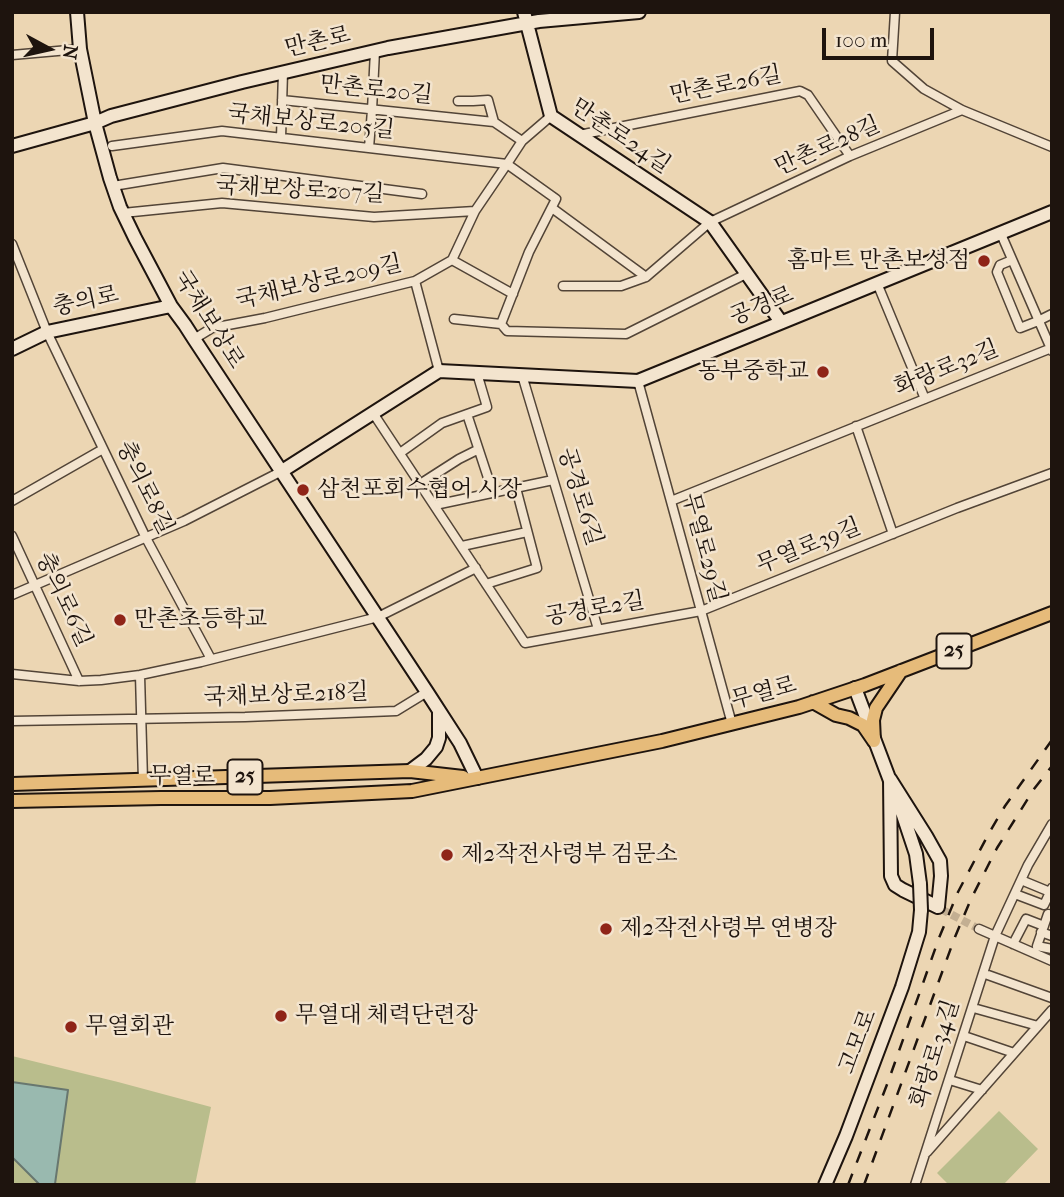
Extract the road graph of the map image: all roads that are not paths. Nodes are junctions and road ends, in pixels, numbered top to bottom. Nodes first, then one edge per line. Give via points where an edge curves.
1 (77, 12) edge
2 (639, 12) edge
3 (895, 12) edge
4 (525, 18) edge
5 (80, 49) junction
6 (375, 51) junction
7 (12, 55) edge
8 (283, 72) junction
9 (282, 100) junction
10 (458, 101) dead end
11 (372, 110) junction
12 (962, 110) junction
13 (551, 116) junction
14 (495, 122) junction
15 (95, 123) junction
16 (578, 135) junction
17 (281, 138) junction
18 (522, 141) junction
19 (12, 146) edge
20 (112, 146) dead end
21 (1052, 147) edge
22 (369, 148) junction
23 (850, 156) junction
24 (507, 164) junction
25 (113, 186) junction
26 (422, 194) dead end
27 (551, 208) junction
28 (475, 211) junction
29 (1052, 212) edge
30 (123, 213) junction
31 (710, 222) junction
32 (1001, 234) junction
33 (12, 244) edge
34 (452, 260) junction
35 (1012, 260) junction
36 (746, 274) junction
37 (646, 277) junction
38 (415, 281) junction
39 (877, 283) junction
40 (563, 286) dead end
41 (513, 294) junction
42 (172, 306) junction
43 (1052, 314) edge
44 (454, 319) dead end
45 (1038, 321) junction
46 (781, 322) junction
47 (501, 324) junction
48 (47, 332) junction
49 (194, 339) junction
50 (12, 349) edge
51 (1051, 350) edge
52 (439, 370) junction
53 (477, 373) junction
54 (522, 375) junction
55 (638, 381) junction
56 (925, 399) junction
57 (373, 412) junction
58 (467, 414) junction
59 (856, 426) junction
60 (103, 449) junction
61 (477, 450) junction
62 (400, 453) junction
63 (282, 471) junction
64 (1052, 473) edge
65 (554, 480) junction
66 (420, 484) junction
67 (516, 488) junction
68 (493, 493) junction
69 (12, 501) edge
70 (671, 501) junction
71 (435, 505) junction
72 (527, 532) junction
73 (893, 534) junction
74 (12, 536) edge
75 (146, 538) junction
76 (461, 546) junction
77 (475, 568) junction
78 (486, 584) junction
79 (35, 586) junction
80 (12, 595) edge
81 (701, 611) junction
82 (1052, 613) edge
83 (378, 617) junction
84 (598, 629) junction
85 (211, 659) junction
86 (901, 671) junction
87 (12, 674) edge
88 (140, 675) junction
89 (79, 681) junction
90 (855, 688) junction
91 (427, 692) junction
92 (813, 702) junction
93 (438, 709) junction
94 (140, 719) junction
95 (12, 721) edge
96 (732, 724) junction
97 (874, 741) junction
98 (410, 771) junction
99 (477, 778) junction
100 (890, 779) junction
101 (143, 781) junction
102 (12, 784) edge
103 (12, 802) edge
104 (1052, 824) edge
105 (1021, 880) junction
106 (1051, 892) edge
107 (1014, 894) junction
108 (1052, 915) edge
109 (979, 929) tunnel mouth
110 (1042, 929) junction
111 (995, 936) junction
112 (1052, 936) edge
113 (1013, 944) junction
114 (1052, 949) edge
115 (1052, 961) edge
116 (988, 975) dead end
117 (1052, 998) edge
118 (977, 1009) dead end
119 (1052, 1010) edge
120 (1038, 1026) junction
121 (967, 1037) dead end
122 (1014, 1053) junction
123 (953, 1081) dead end
124 (982, 1090) junction
125 (924, 1156) junction
126 (825, 1185) edge
127 (915, 1185) edge

1 - 5 main road, 국채보상로
2 - 4 main road, 만촌로 via 539,21
3 - 12 street via 892,61 924,89
4 - 6 main road, 만촌로
4 - 13 main road, 만촌로24길
5 - 7 street
5 - 15 main road, 국채보상로
6 - 8 main road, 만촌로
6 - 11 street
8 - 9 street
8 - 15 main road, 만촌로
9 - 11 street, 만촌로20길
9 - 17 street
10 - 14 street, 만촌로20길 via 488,100
11 - 14 street, 만촌로20길
11 - 22 street
12 - 21 street
12 - 23 street, 만촌로28길
13 - 16 main road, 만촌로24길
13 - 18 street
14 - 18 street, 만촌로20길
15 - 19 main road, 만촌로
15 - 25 main road, 국채보상로
16 - 23 street, 만촌로26길 via 800,91 808,95
16 - 31 main road, 만촌로24길
17 - 20 street, 국채보상로205길 via 222,131
17 - 22 street, 국채보상로205길
18 - 24 street
22 - 24 street, 국채보상로205길
23 - 31 street, 만촌로28길
24 - 27 street via 556,200
24 - 28 street
25 - 26 street, 국채보상로207길 via 223,168
25 - 30 main road, 국채보상로
27 - 37 street
27 - 41 street
28 - 30 street, 국채보상로207길 via 374,217 222,203
28 - 34 street
29 - 32 main road, 공경로
30 - 42 main road, 국채보상로
31 - 36 main road, 만촌로24길
31 - 37 street
32 - 35 street
32 - 39 main road, 공경로
33 - 48 street, 충의로8길
34 - 38 street, 국채보상로209길
34 - 41 street
35 - 45 street
35 - 45 street via 1000,265 997,272 1020,328
36 - 46 main road, 만촌로24길
36 - 47 street via 626,334 507,331
37 - 40 street via 621,286
38 - 49 street, 국채보상로209길 via 212,328
38 - 52 street
39 - 46 main road, 공경로
39 - 56 street
41 - 47 street
42 - 48 main road, 충의로
42 - 49 main road, 국채보상로
43 - 45 street
44 - 47 street
45 - 51 street
46 - 55 main road, 공경로
48 - 50 main road, 충의로
48 - 60 street, 충의로8길
49 - 63 main road, 국채보상로
51 - 56 street, 화랑로32길
52 - 53 main road, 공경로
52 - 57 main road
53 - 54 main road, 공경로
53 - 58 street via 487,407
54 - 55 main road, 공경로
54 - 65 street, 공경로6길
55 - 70 street, 무열로29길
56 - 59 street, 화랑로32길
57 - 62 street, 공경로2길
57 - 63 main road
58 - 61 street
58 - 62 street via 442,423
59 - 70 street, 화랑로32길
59 - 73 street, 무열로39길
60 - 69 street
60 - 75 street, 충의로8길
61 - 66 street
61 - 68 street
62 - 66 street, 공경로2길
63 - 75 street
63 - 83 main road, 국채보상로
64 - 73 street, 무열로39길
65 - 67 street
65 - 84 street, 공경로6길
66 - 71 street, 공경로2길
67 - 68 street
67 - 72 street
68 - 71 street
70 - 81 street, 무열로29길
71 - 76 street, 공경로2길
72 - 76 street
72 - 78 street via 537,568
73 - 81 street, 무열로39길
74 - 79 street, 충의로6길
75 - 79 street
75 - 85 street, 충의로8길
76 - 77 street, 공경로2길
77 - 78 street, 공경로2길
77 - 83 street
78 - 84 street, 공경로2길 via 525,643
79 - 80 street
79 - 89 street, 충의로6길
81 - 84 street, 공경로2길
81 - 96 street, 무열로29길
82 - 86 main road, 무열로 / 25
83 - 85 street
83 - 91 main road, 국채보상로
85 - 88 street
86 - 90 main road, 무열로 / 25
86 - 97 main road via 876,708
87 - 89 street
88 - 89 street
88 - 94 street
90 - 92 main road, 무열로 / 25
90 - 97 main road
91 - 93 main road, 국채보상로
91 - 94 street, 국채보상로218길 via 396,712
92 - 96 main road, 무열로 / 25
92 - 97 main road via 863,725
93 - 98 main road via 438,743 426,760
93 - 99 main road, 국채보상로
94 - 95 street, 국채보상로218길
94 - 101 street
96 - 99 main road, 무열로 / 25
97 - 100 main road
98 - 99 main road, 무열로 / 25
98 - 101 main road, 무열로 / 25
99 - 103 main road, 무열로 via 398,792
100 - 100 main road via 891,876 895,885 939,909 940,861
100 - 126 main road, 고모로, bridge via 916,854 919,932
101 - 102 main road, 무열로 / 25
104 - 105 street, 화랑로34길
105 - 106 street
105 - 107 street, 화랑로34길
106 - 107 street via 1044,905
107 - 111 street, 화랑로34길
108 - 110 street via 1048,914
109 - 111 street
110 - 112 street
110 - 113 street via 1026,919
110 - 114 street via 1037,946
111 - 113 street
111 - 125 street, 화랑로34길
113 - 115 street
116 - 117 street
118 - 120 street, 화랑로34길
119 - 120 street
120 - 122 street
121 - 122 street, 화랑로34길
122 - 124 street
123 - 124 street
124 - 125 street
125 - 127 street, 화랑로34길

